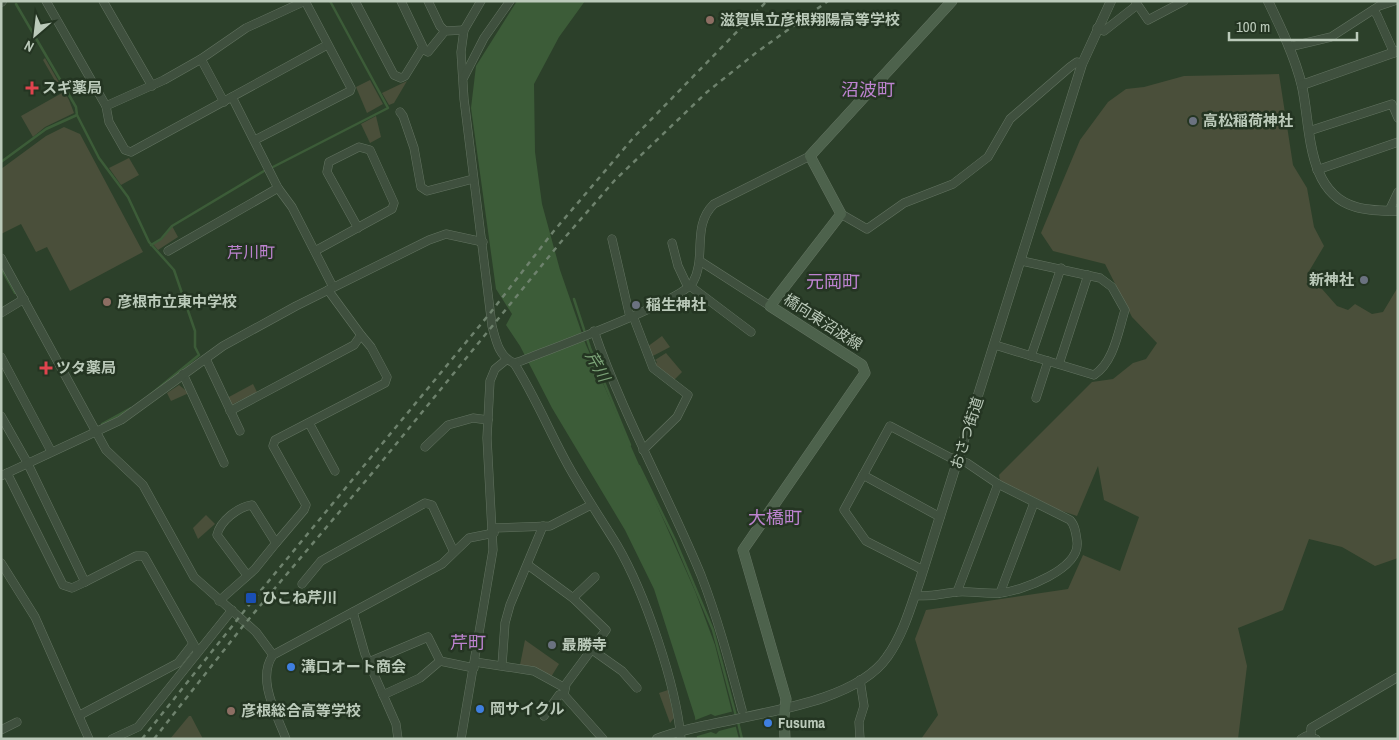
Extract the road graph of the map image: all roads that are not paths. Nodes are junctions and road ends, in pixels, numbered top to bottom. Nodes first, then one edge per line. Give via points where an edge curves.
1 (46, 1) edge
2 (103, 1) edge
3 (305, 1) edge
4 (355, 1) edge
5 (401, 1) edge
6 (428, 1) edge
7 (481, 1) edge
8 (510, 1) edge
9 (952, 1) edge
10 (1111, 1) edge
11 (1184, 1) edge
12 (1268, 1) edge
13 (1394, 1) edge
14 (1136, 3) edge
15 (1373, 10) junction
16 (1098, 28) junction
17 (464, 30) junction
18 (445, 31) junction
19 (328, 45) junction
20 (1289, 47) junction
21 (422, 49) junction
22 (1396, 52) edge
23 (201, 59) junction
24 (1082, 64) junction
25 (464, 77) junction
26 (1302, 85) junction
27 (152, 86) junction
28 (232, 97) junction
29 (224, 102) junction
30 (106, 106) junction
31 (400, 112) dead end
32 (1398, 118) edge
33 (1309, 131) junction
34 (255, 140) junction
35 (1398, 142) edge
36 (810, 156) junction
37 (1317, 170) junction
38 (473, 179) junction
39 (278, 188) junction
40 (1398, 192) edge
41 (1393, 211) edge
42 (841, 214) junction
43 (358, 228) junction
44 (612, 239) dead end
45 (483, 242) junction
46 (672, 243) dead end
47 (168, 251) dead end
48 (315, 251) junction
49 (1, 258) edge
50 (700, 261) junction
51 (1022, 261) junction
52 (1060, 268) junction
53 (1088, 275) junction
54 (691, 285) junction
55 (331, 289) junction
56 (24, 299) junction
57 (770, 306) junction
58 (1, 313) edge
59 (632, 316) junction
60 (591, 332) junction
61 (751, 332) dead end
62 (361, 335) junction
63 (995, 345) junction
64 (1031, 356) junction
65 (1, 357) edge
66 (206, 359) junction
67 (513, 361) junction
68 (1048, 361) junction
69 (1059, 364) junction
70 (183, 374) junction
71 (1036, 398) dead end
72 (230, 411) junction
73 (1, 416) edge
74 (488, 420) junction
75 (309, 423) junction
76 (240, 431) dead end
77 (96, 432) junction
78 (426, 447) dead end
79 (643, 450) junction
80 (50, 451) junction
81 (958, 461) junction
82 (27, 462) junction
83 (224, 463) dead end
84 (334, 471) dead end
85 (4, 474) edge
86 (863, 476) junction
87 (998, 484) junction
88 (1034, 503) junction
89 (591, 505) junction
90 (940, 517) junction
91 (543, 526) junction
92 (493, 531) junction
93 (276, 544) junction
94 (454, 552) junction
95 (1, 562) edge
96 (528, 565) junction
97 (923, 570) junction
98 (247, 575) junction
99 (595, 577) dead end
100 (85, 582) junction
101 (302, 584) dead end
102 (957, 592) junction
103 (1000, 593) junction
104 (915, 595) junction
105 (573, 598) junction
106 (219, 601) junction
107 (232, 610) junction
108 (353, 612) junction
109 (192, 644) junction
110 (591, 649) junction
111 (198, 652) junction
112 (273, 655) junction
113 (440, 661) junction
114 (369, 662) junction
115 (475, 665) junction
116 (502, 665) junction
117 (1398, 677) edge
118 (860, 680) junction
119 (636, 688) dead end
120 (564, 691) junction
121 (383, 695) junction
122 (786, 708) junction
123 (741, 714) junction
124 (80, 715) junction
125 (544, 716) dead end
126 (17, 722) dead end
127 (1, 730) edge
128 (683, 734) edge
129 (1313, 738) edge
130 (89, 739) edge
131 (112, 739) edge
132 (286, 739) edge
133 (398, 739) edge
134 (461, 739) edge
135 (602, 739) edge
136 (657, 739) edge
137 (785, 739) edge
138 (860, 739) edge
139 (1301, 739) edge

1 - 30 street
2 - 27 street
3 - 19 street
3 - 23 street via 246,28
4 - 21 street via 397,78 405,76
5 - 21 street
6 - 18 street
7 - 17 street
8 - 25 street via 484,38
9 - 36 main road
10 - 16 street, おさつ街道
11 - 14 street via 1148,20
12 - 20 street
13 - 15 street
14 - 16 street via 1104,31
15 - 20 street via 1330,36
15 - 22 street
16 - 24 street, おさつ街道
17 - 18 street
17 - 25 street via 461,52
18 - 21 street via 428,52
19 - 28 street
19 - 34 street via 350,91
20 - 26 street
22 - 26 street
23 - 27 street
23 - 29 street
24 - 42 street via 1077,62 1070,66 1010,119 988,156 953,184 904,203 867,229
24 - 51 street, おさつ街道
25 - 38 street
26 - 33 street
27 - 30 street
28 - 29 street
28 - 34 street
29 - 30 street via 131,152 125,150 109,122
31 - 38 street via 414,148 420,187 427,191
32 - 33 street via 1392,104
33 - 37 street
34 - 39 street
35 - 37 street
36 - 42 main road
36 - 50 street via 714,204 706,212 700,230
37 - 41 street via 1328,189 1349,205
38 - 45 street
39 - 47 street
39 - 48 street
40 - 41 street
42 - 57 main road, 橋向東沼波線
43 - 43 street via 392,210 394,202 370,150 359,147 329,162 327,172
43 - 48 street
44 - 59 street
45 - 55 street via 446,234
45 - 67 street via 492,326 497,344
46 - 54 street via 682,276
48 - 55 street
49 - 56 street
50 - 54 street
50 - 57 street
51 - 52 street
51 - 63 street, おさつ街道
52 - 53 street
52 - 64 street
53 - 69 street
53 - 69 street via 1100,278 1112,287 1125,310 1113,347 1103,369 1094,375
54 - 59 street
54 - 61 street
55 - 62 street
55 - 66 street via 256,327
56 - 58 street
56 - 77 street
57 - 122 main road, 橋向東沼波線 via 862,365 865,373 743,550
59 - 60 street
59 - 79 street via 653,368 688,395 677,417
60 - 67 street
60 - 79 street
62 - 72 street via 354,345
62 - 75 street via 387,377 385,383
63 - 64 street
63 - 81 street, おさつ街道
64 - 68 street
65 - 80 street
66 - 70 street
66 - 72 street
67 - 74 street via 495,369 492,375
67 - 89 street
68 - 69 street
68 - 71 street
70 - 77 street via 121,420
70 - 83 street
72 - 76 street
73 - 82 street
74 - 78 street via 473,418 448,425
74 - 92 street
75 - 84 street
75 - 93 street via 275,440 273,446 306,505
77 - 80 street
77 - 106 street via 112,457 143,485 184,563
79 - 123 street via 701,576 723,638
80 - 82 street
81 - 86 street via 890,426
81 - 87 street via 967,463
81 - 90 street, おさつ街道
82 - 85 street
82 - 100 street
85 - 100 street via 63,585 72,588
86 - 90 street
86 - 97 street via 844,510 866,542
87 - 88 street
87 - 102 street
88 - 103 street
88 - 103 street via 1074,524 1078,543 1075,554 1058,571 1034,584
89 - 91 street via 550,526
89 - 128 street via 617,546 643,601
90 - 97 street, おさつ街道
91 - 92 street
91 - 96 street
92 - 94 street via 469,538
92 - 115 street via 488,590
93 - 98 street
93 - 98 street via 252,505 243,506 219,527 217,535
94 - 101 street via 432,505 425,503 321,561
94 - 108 street via 442,564
95 - 124 street via 34,617
96 - 105 street
96 - 116 street via 515,591 505,623
97 - 104 street, おさつ街道
98 - 106 street
99 - 105 street
100 - 109 street via 136,556 144,556 182,620
102 - 103 street
102 - 104 street via 927,597
104 - 118 street, おさつ街道 via 908,617 887,658 874,672
105 - 110 street via 606,630
106 - 107 street
107 - 111 street
107 - 112 street via 262,639
108 - 112 street
108 - 114 street
109 - 111 street
109 - 124 street via 178,663
110 - 119 street via 622,671
110 - 120 street
111 - 131 street via 138,727
112 - 132 street via 267,664 266,679
113 - 114 street via 428,637
113 - 115 street
113 - 121 street via 420,678
114 - 121 street
115 - 116 street
115 - 134 street
116 - 120 street via 534,671
117 - 129 street via 1311,728
118 - 122 street, おさつ街道 via 839,692
118 - 138 street via 864,706 859,722
120 - 125 street
120 - 135 street
121 - 133 street via 396,724
122 - 123 street, おさつ街道
122 - 137 main road, 橋向東沼波線
123 - 128 street, おさつ街道
124 - 130 street
126 - 127 street
128 - 136 street, おさつ街道
129 - 139 street via 1306,736

